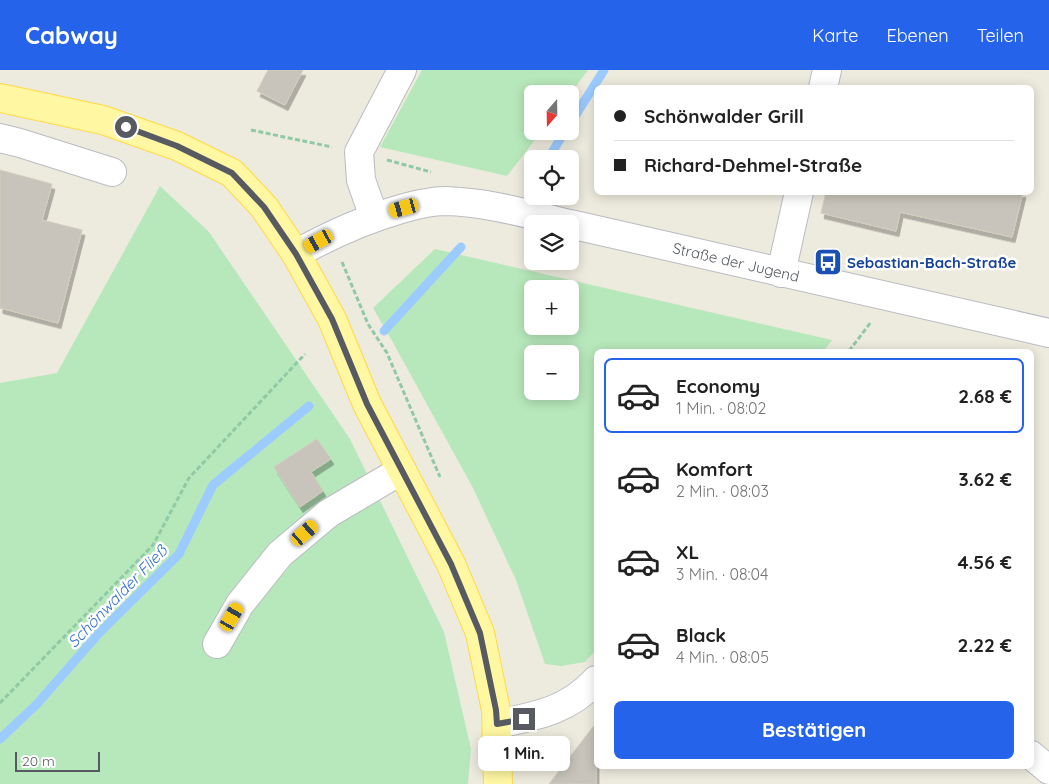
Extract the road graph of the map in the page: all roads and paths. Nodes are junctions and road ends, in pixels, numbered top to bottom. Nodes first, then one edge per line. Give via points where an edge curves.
1 (402, 70) edge
2 (827, 70) edge
3 (824, 85) edge
4 (0, 98) edge
5 (251, 130) dead end
6 (0, 138) edge
7 (358, 152) junction
8 (112, 172) dead end
9 (434, 173) dead end
10 (798, 195) edge
11 (531, 215) edge
12 (374, 217) junction
13 (579, 226) edge
14 (331, 234) junction
15 (296, 254) junction
16 (780, 273) junction
17 (884, 294) junction
18 (1049, 333) edge
19 (851, 349) edge
20 (387, 352) dead end
21 (305, 354) dead end
22 (402, 470) junction
23 (217, 644) dead end
24 (594, 682) edge
25 (0, 703) edge
26 (497, 724) junction
27 (1034, 758) edge
28 (1049, 770) edge
29 (498, 784) edge

1 - 7 street
2 - 3 street
4 - 15 main road via 103,120 177,146 232,173 264,207
5 - 7 path
6 - 8 street
7 - 9 path
7 - 12 street via 361,180
10 - 16 street
11 - 12 street, Straße der Jugend via 445,201 419,204
12 - 14 street, Straße der Jugend
13 - 16 street, Straße der Jugend
14 - 15 street, Straße der Jugend
14 - 20 path via 368,324
15 - 22 main road via 332,319 367,404
16 - 17 street, Straße der Jugend
17 - 18 street, Straße der Jugend
17 - 19 path via 875,317
21 - 25 path via 189,478 153,545
22 - 23 street via 329,513 280,554 240,604
22 - 26 main road via 451,564 480,633
24 - 26 street via 584,693 555,710
26 - 29 main road
27 - 28 street

